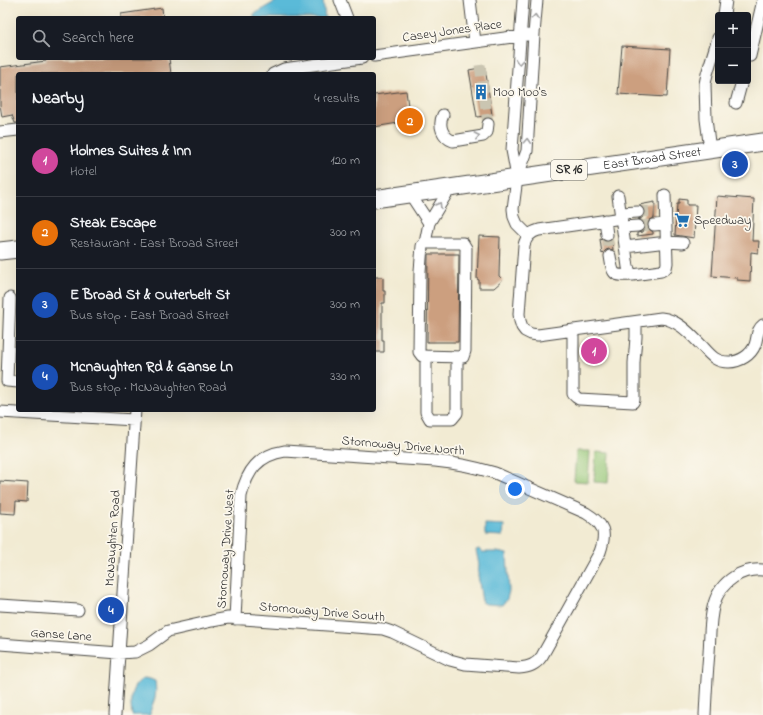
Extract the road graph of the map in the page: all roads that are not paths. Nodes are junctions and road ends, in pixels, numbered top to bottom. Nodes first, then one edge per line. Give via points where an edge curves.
1 (340, 0) edge
2 (470, 0) edge
3 (523, 0) edge
4 (537, 0) edge
5 (726, 0) edge
6 (762, 0) edge
7 (724, 12) edge
8 (346, 16) edge
9 (534, 34) junction
10 (521, 36) junction
11 (475, 42) junction
12 (715, 48) edge
13 (751, 48) edge
14 (376, 56) edge
15 (350, 60) edge
16 (314, 69) edge
17 (277, 72) edge
18 (741, 84) edge
19 (736, 103) dead end
20 (443, 115) dead end
21 (488, 124) dead end
22 (16, 130) edge
23 (0, 132) edge
24 (763, 142) edge
25 (710, 150) junction
26 (517, 178) junction
27 (450, 188) junction
28 (410, 194) junction
29 (665, 195) dead end
30 (618, 196) dead end
31 (376, 198) edge
32 (638, 212) tunnel mouth
33 (605, 220) junction
34 (622, 220) junction
35 (429, 223) junction
36 (666, 224) junction
37 (654, 225) tunnel mouth
38 (638, 226) tunnel mouth
39 (528, 235) junction
40 (607, 235) tunnel mouth
41 (666, 242) junction
42 (425, 243) junction
43 (683, 243) dead end
44 (625, 247) junction
45 (16, 249) edge
46 (0, 251) edge
47 (610, 256) tunnel mouth
48 (633, 275) junction
49 (10, 298) dead end
50 (636, 322) junction
51 (763, 325) edge
52 (573, 330) junction
53 (426, 356) junction
54 (457, 357) junction
55 (16, 382) edge
56 (0, 412) edge
57 (135, 415) edge
58 (259, 461) joint
59 (763, 570) edge
60 (0, 604) edge
61 (78, 610) dead end
62 (236, 619) junction
63 (0, 644) edge
64 (120, 653) junction
65 (542, 656) joint
66 (115, 715) edge
67 (705, 715) edge

1 - 8 street
2 - 11 street
3 - 10 street
9 -> 4 street
5 - 7 street
6 - 13 street
9 - 10 street, Casey Jones Place
26 -> 9 street via 527,151
10 - 11 street, Casey Jones Place
10 -> 26 street via 512,150
11 - 14 street, Casey Jones Place
12 - 25 street via 705,84
15 - 16 street
16 - 17 street via 284,69
18 - 19 street
20 -> 21 street via 443,133 445,137 453,140 483,136 487,132
22 - 23 street
24 - 25 highway, East Broad Street / SR 16
25 - 26 highway, East Broad Street / SR 16
26 - 27 highway, East Broad Street / SR 16
26 - 39 street via 514,217
27 - 28 highway, East Broad Street / SR 16
35 -> 27 street
28 - 31 highway, East Broad Street / SR 16
28 - 35 street
29 - 36 street via 660,210
30 - 34 street
32 - 34 street
33 - 34 street
33 - 39 street via 539,230
33 - 40 street
34 - 38 street
34 - 44 street
35 - 42 street
36 - 37 street
36 - 41 street
39 - 52 street via 524,245 519,314 522,327 525,331 538,335
41 - 43 street
41 - 44 street
41 - 48 street via 666,268
42 - 53 street via 422,246 420,271 419,352
42 - 54 street via 463,243 466,248 465,351 463,357
44 - 48 street via 628,267
45 - 46 highway
47 - 48 street via 612,270 616,274
49 - 55 street via 7,381
50 - 51 street via 660,318 676,322 704,348 708,355 721,362 735,362 748,355 756,344 758,329
50 - 52 street
50 - 52 street via 633,402 579,399 572,394
53 - 54 street
53 - 54 street via 426,412 430,419 452,419 457,413
56 - 57 street
57 - 64 street, McNaughten Road
58 - 62 street, Stornoway Drive West via 247,477 241,496
58 - 65 street, Stornoway Drive North via 275,452 285,451 450,462 495,473 596,519 604,534 600,552
59 - 67 street via 740,574 723,585 715,600
60 - 61 street
62 - 64 street, Stornoway Drive South via 228,618 168,631 135,652
62 - 65 street, Stornoway Drive South via 383,629 444,657 466,664 519,668 535,664
63 - 64 street, Ganse Lane
64 - 66 street, McNaughten Road

